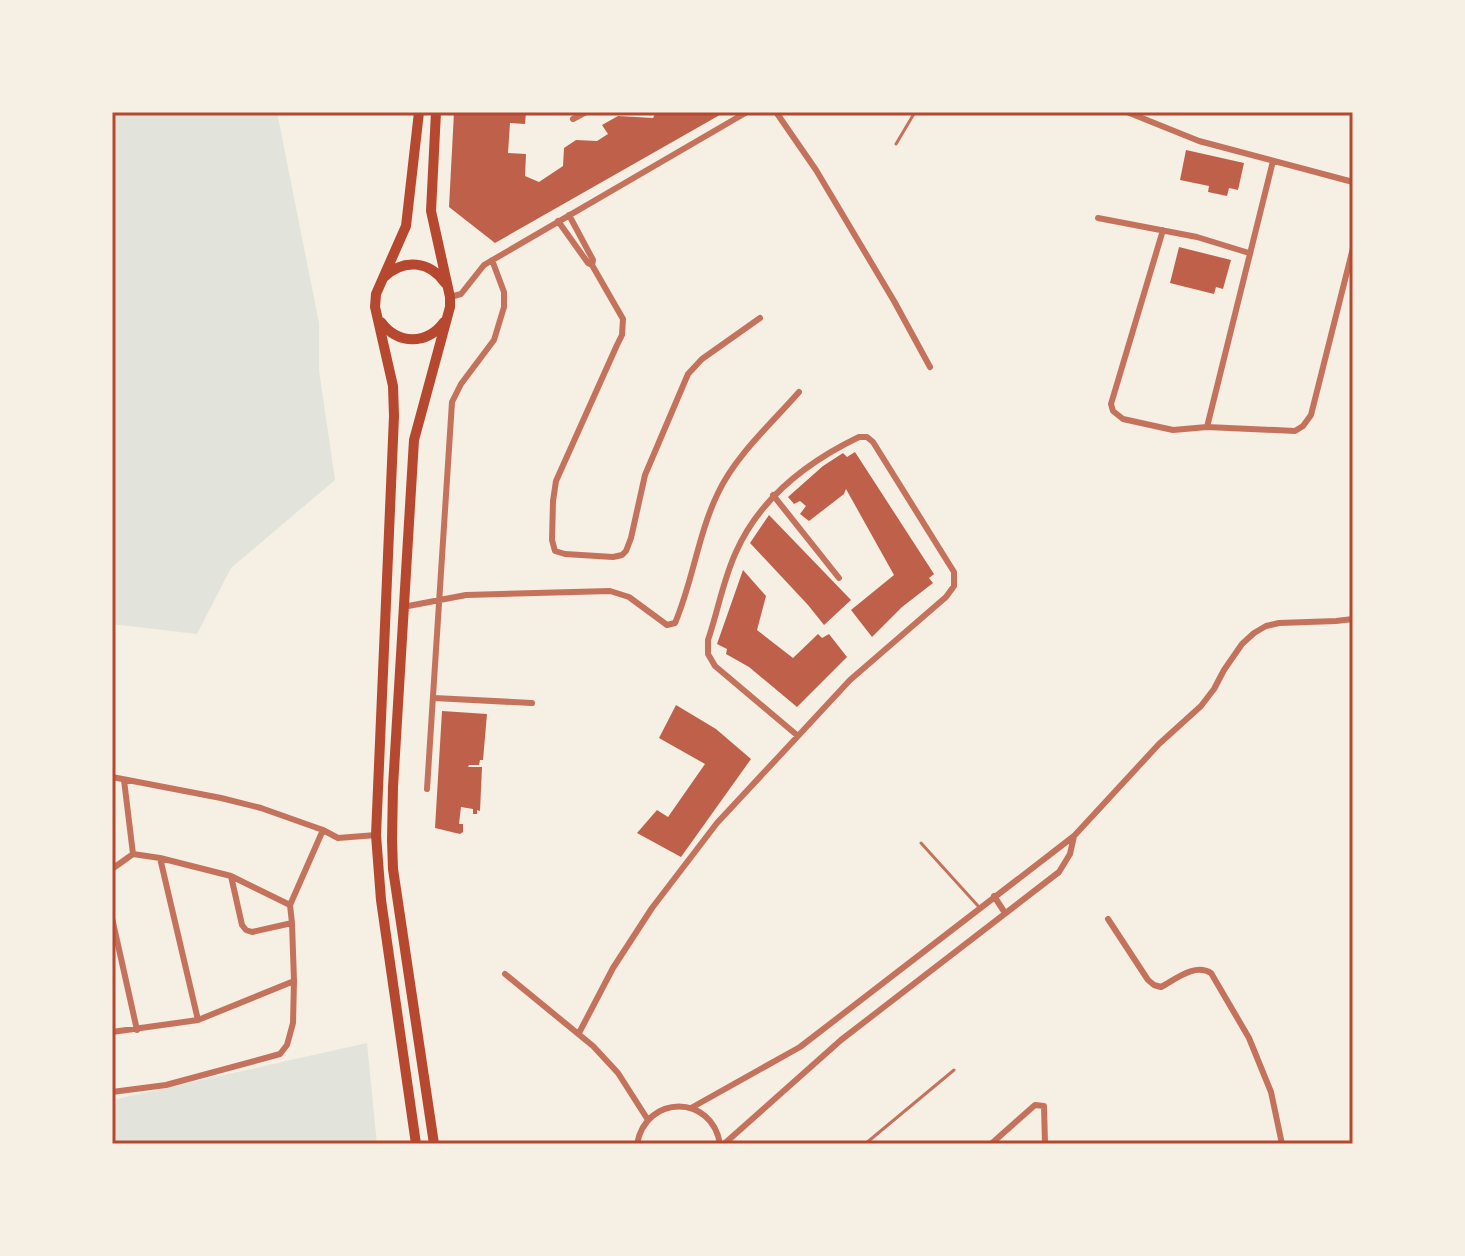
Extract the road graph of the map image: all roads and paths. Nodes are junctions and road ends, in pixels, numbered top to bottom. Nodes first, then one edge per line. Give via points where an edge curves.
1 (419, 112) edge
2 (436, 112) edge
3 (586, 112) edge
4 (747, 112) edge
5 (776, 112) edge
6 (915, 112) edge
7 (1127, 112) edge
8 (573, 119) dead end
9 (896, 144) dead end
10 (1273, 161) junction
11 (1353, 182) edge
12 (569, 215) junction
13 (1098, 218) dead end
14 (558, 221) junction
15 (1163, 230) junction
16 (1353, 248) edge
17 (1249, 253) junction
18 (492, 260) junction
19 (592, 265) junction
20 (381, 282) junction
21 (449, 292) junction
22 (447, 317) junction
23 (760, 318) dead end
24 (379, 320) junction
25 (930, 367) dead end
26 (799, 392) dead end
27 (1207, 427) junction
28 (773, 495) junction
29 (839, 578) dead end
30 (440, 599) junction
31 (403, 607) junction
32 (1353, 619) edge
33 (434, 698) junction
34 (532, 703) dead end
35 (798, 736) junction
36 (112, 777) edge
37 (124, 780) junction
38 (427, 789) dead end
39 (323, 830) junction
40 (376, 835) junction
41 (1074, 836) junction
42 (921, 843) dead end
43 (133, 854) junction
44 (160, 858) junction
45 (112, 869) edge
46 (231, 876) junction
47 (994, 896) junction
48 (290, 905) junction
49 (979, 907) junction
50 (1005, 913) junction
51 (112, 918) edge
52 (1108, 919) dead end
53 (292, 923) junction
54 (505, 974) dead end
55 (294, 981) junction
56 (198, 1020) junction
57 (137, 1030) junction
58 (112, 1032) edge
59 (579, 1033) junction
60 (954, 1070) dead end
61 (112, 1092) edge
62 (691, 1108) junction
63 (648, 1120) junction
64 (416, 1144) edge
65 (434, 1144) edge
66 (637, 1144) edge
67 (722, 1144) edge
68 (865, 1144) edge
69 (991, 1144) edge
70 (1045, 1144) edge
71 (1282, 1144) edge

1 - 20 main road via 406,226
2 - 21 main road via 431,211
3 - 8 street
4 - 12 street
5 - 25 street via 816,170
6 - 9 lane
7 - 10 street via 1187,137
10 - 11 street
10 - 17 street
12 - 14 street
12 - 19 street
13 - 15 street
14 - 18 street
14 - 19 street
15 - 17 street
15 - 27 street via 1111,404 1123,419 1173,430
16 - 27 street via 1311,415 1303,426 1295,431
17 - 27 street
18 - 21 street via 461,294
18 - 30 street via 504,307 494,340 452,402
19 - 23 street via 624,326 556,481 552,540 560,553 613,557 626,551 645,475 688,374
20 - 21 main road via 392,270 416,264 432,269
20 - 24 main road via 375,307
21 - 22 main road
22 - 24 main road via 436,332 419,339 400,338
22 - 31 main road via 414,440
24 - 40 main road via 394,416
26 - 30 street via 727,475 675,623 667,625 629,597 610,591
28 - 29 street
28 - 35 street via 735,553 707,647 715,666
28 - 35 street via 833,450 867,437 955,579 951,592 850,680
30 - 31 street
30 - 33 street
31 - 65 main road via 392,840
32 - 41 street via 1279,623 1254,633 1201,706
33 - 34 street
33 - 38 street
35 - 59 street via 717,823 652,908
36 - 37 street
37 - 39 street via 261,808
37 - 43 street
39 - 40 street via 338,838
39 - 48 street
40 - 64 main road
41 - 47 street
41 - 50 street via 1059,872
42 - 49 lane
43 - 44 street
43 - 45 street
44 - 46 street
44 - 56 street
46 - 48 street
46 - 53 street via 246,930
47 - 49 street
47 - 50 street
48 - 53 street
49 - 62 street via 800,1047
50 - 67 street via 841,1040
51 - 57 street
52 - 71 street via 1154,985 1161,987 1195,969 1211,973 1249,1038 1271,1092
53 - 55 street
54 - 59 street
55 - 56 street
55 - 61 street via 293,1023 280,1054 166,1085
56 - 57 street
57 - 58 street
59 - 63 street via 618,1073
60 - 68 lane
62 - 63 street via 668,1108
62 - 67 street via 712,1123
63 - 66 street
69 - 70 street via 1035,1105 1044,1106

